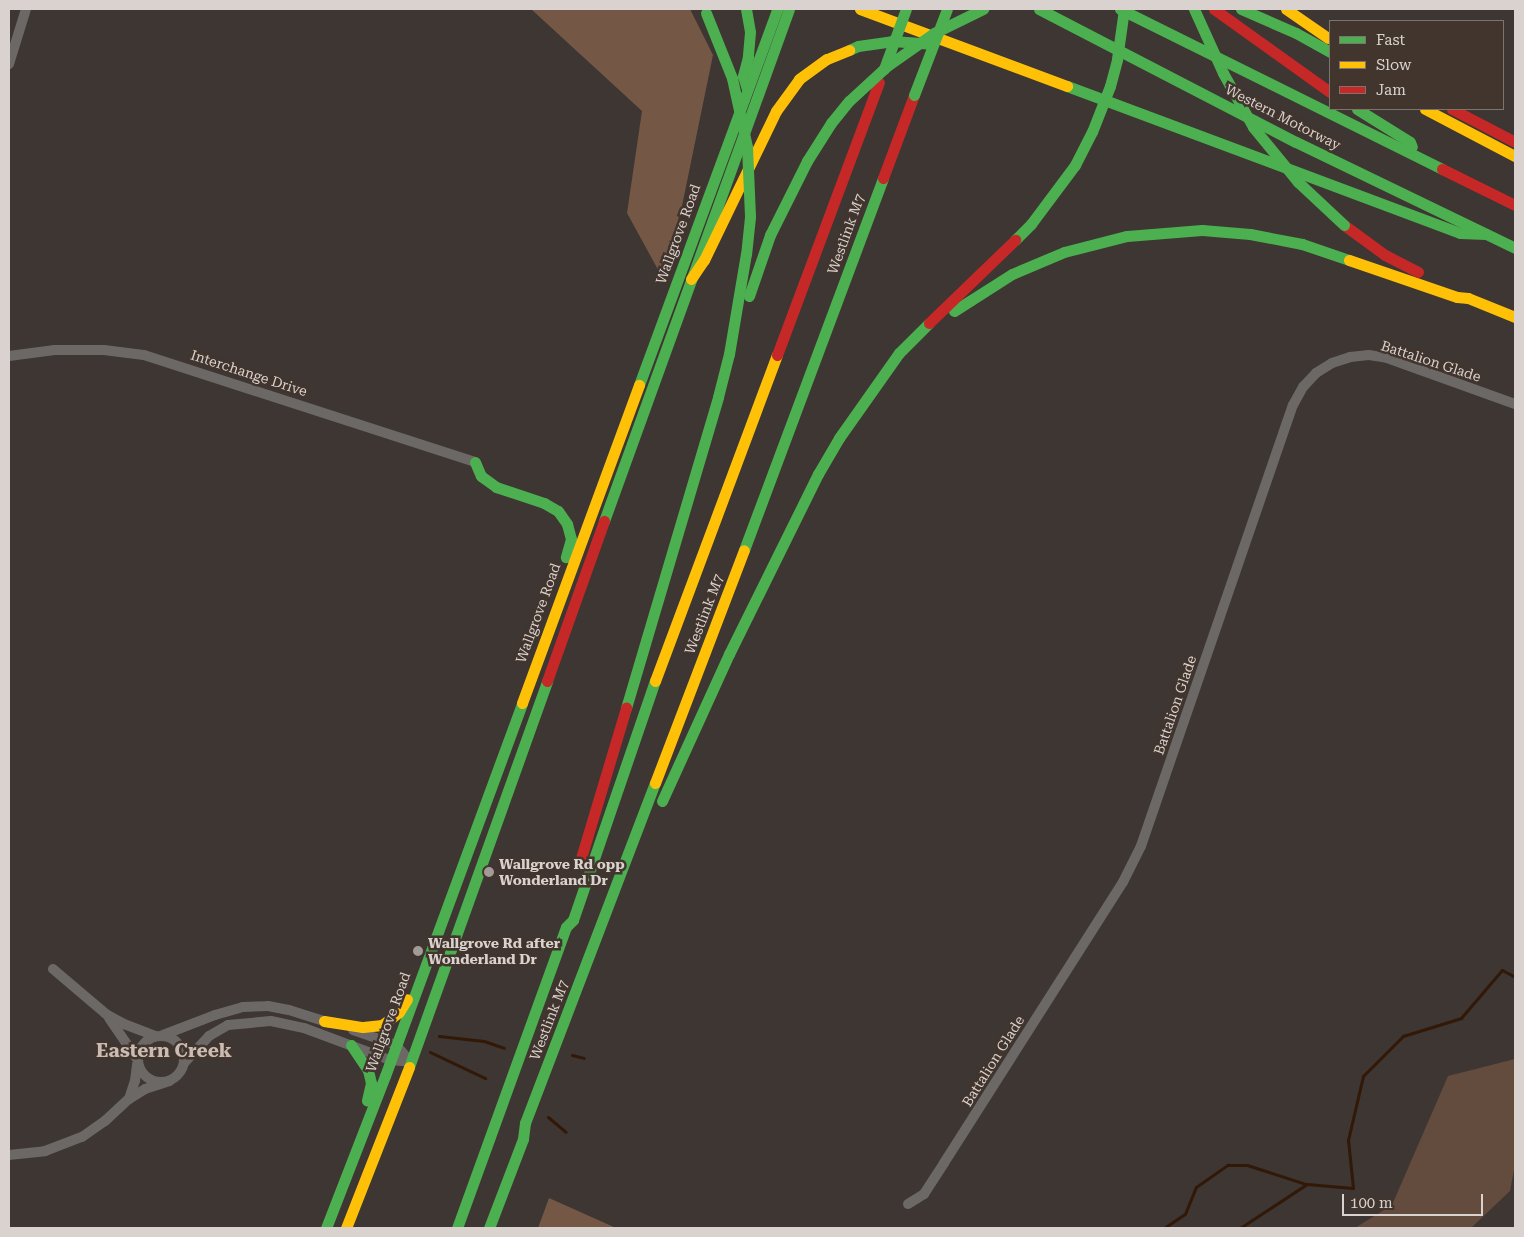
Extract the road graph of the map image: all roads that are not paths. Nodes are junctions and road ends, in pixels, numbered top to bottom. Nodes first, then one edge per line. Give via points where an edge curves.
1 (26, 9) edge
2 (746, 9) edge
3 (778, 9) edge
4 (789, 9) edge
5 (860, 9) edge
6 (906, 9) edge
7 (947, 9) edge
8 (983, 9) edge
9 (1039, 9) edge
10 (1120, 9) edge
11 (1124, 9) edge
12 (1194, 9) edge
13 (1214, 9) edge
14 (1241, 9) edge
15 (1286, 9) edge
16 (705, 11) edge
17 (1329, 38) edge
18 (947, 42) junction
19 (1329, 51) edge
20 (9, 64) edge
21 (747, 89) junction
22 (1329, 91) edge
23 (1359, 110) edge
24 (1427, 110) edge
25 (1454, 110) edge
26 (1515, 142) edge
27 (1515, 156) edge
28 (1416, 158) junction
29 (1515, 205) edge
30 (1486, 234) junction
31 (1515, 248) edge
32 (691, 279) junction
33 (1468, 298) junction
34 (1515, 317) edge
35 (729, 354) junction
36 (9, 356) edge
37 (890, 368) junction
38 (1515, 404) edge
39 (475, 462) joint
40 (544, 641) junction
41 (530, 678) junction
42 (546, 684) junction
43 (659, 809) dead end
44 (627, 890) dead end
45 (566, 927) junction
46 (52, 969) dead end
47 (419, 981) junction
48 (106, 1014) junction
49 (324, 1021) junction
50 (160, 1036) junction
51 (351, 1045) junction
52 (396, 1045) junction
53 (390, 1060) junction
54 (137, 1061) junction
55 (411, 1062) junction
56 (184, 1063) junction
57 (170, 1080) junction
58 (129, 1099) junction
59 (523, 1139) junction
60 (9, 1155) edge
61 (347, 1172) junction
62 (908, 1204) dead end
63 (326, 1228) edge
64 (346, 1228) edge
65 (457, 1228) edge
66 (489, 1228) edge

1 - 20 street
2 - 21 main road via 750,32 743,76
3 - 21 main road, Wallgrove Road
4 - 32 main road, Wallgrove Road
5 - 18 main road
6 - 45 main road, Westlink M7, bridge via 634,737 573,920
7 - 59 main road, Westlink M7, bridge via 525,1123
8 - 35 main road, bridge via 934,33 887,66 849,101 831,123 807,161 770,235
9 - 30 main road, Western Motorway via 1296,142
10 - 28 main road, Western Motorway
11 - 37 main road, bridge via 1110,86 1092,132 1069,173 1031,224 947,303 899,353
12 - 33 main road, bridge via 1223,73 1253,127 1298,182 1344,225 1385,255 1460,291
13 - 22 main road
14 - 19 main road
15 - 17 main road
16 - 35 main road, bridge via 727,61 744,130 750,183 746,254
18 - 30 main road via 1460,233
18 - 32 main road via 868,44 827,59 799,79 776,111 704,260
21 - 40 main road, Wallgrove Road
23 - 28 main road via 1410,142
24 - 27 main road
25 - 26 main road
28 - 29 main road, Western Motorway
30 - 31 main road, Western Motorway
32 - 42 main road, Wallgrove Road
33 - 34 main road
33 - 37 main road via 1274,238 1228,231 1153,232 1089,244 1012,274 958,308
35 - 45 main road via 564,917
36 - 39 street, Interchange Drive via 55,350 104,350 144,355
37 - 43 main road via 839,438 800,510 702,709
38 - 62 street, Battalion Glade via 1387,358 1369,355 1350,356 1332,363 1316,373 1303,388 1293,405 1141,846 1123,882 924,1194
39 - 40 main road via 487,482 496,488 552,506 567,524 571,539
40 - 41 main road, Wallgrove Road
41 - 42 main road
41 - 47 main road, Wallgrove Road
42 - 55 main road, Wallgrove Road
44 - 59 main road via 534,1125
45 - 65 main road, Westlink M7
46 - 48 street
47 - 49 main road via 399,1012 382,1025 363,1027
47 - 52 main road, Wallgrove Road
48 - 50 street
48 - 54 street via 128,1042
49 - 50 street via 268,1006 243,1007
49 - 52 street
50 - 54 street via 143,1044
50 - 56 street via 177,1042 182,1048
51 - 53 street
51 - 56 street via 288,1024 250,1022 228,1025 209,1036
51 - 61 main road via 364,1061 371,1084
52 - 53 main road, Wallgrove Road
52 - 55 street
53 - 55 street
53 - 61 main road, Wallgrove Road
54 - 57 street via 140,1070 150,1080 164,1083
54 - 58 street
55 - 64 main road, Wallgrove Road
56 - 57 street via 177,1076
57 - 58 street
58 - 60 street via 82,1137 45,1151
59 - 66 main road, Westlink M7
61 - 63 main road, Wallgrove Road

